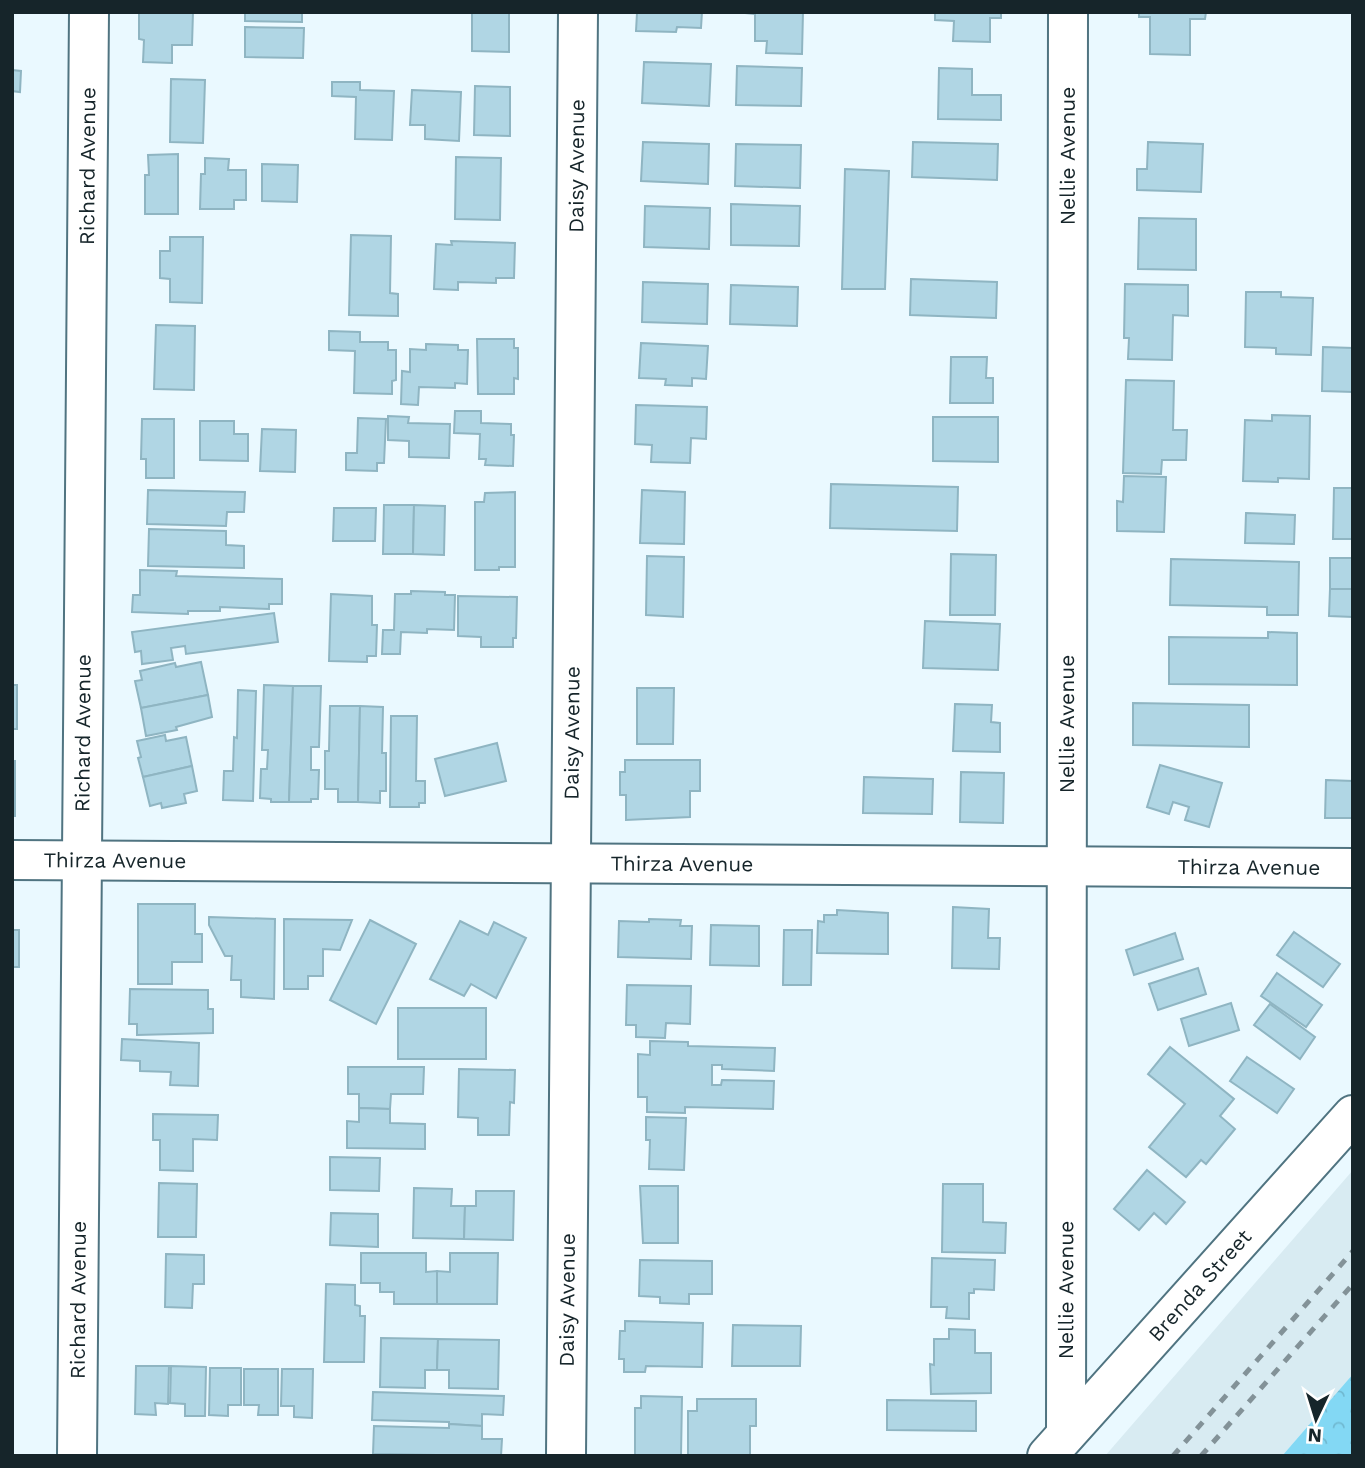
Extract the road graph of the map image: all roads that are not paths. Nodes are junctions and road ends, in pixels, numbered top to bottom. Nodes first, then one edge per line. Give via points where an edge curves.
1 (89, 12) edge
2 (578, 12) edge
3 (1068, 12) edge
4 (12, 860) edge
5 (82, 860) junction
6 (571, 863) junction
7 (1067, 866) junction
8 (1353, 868) edge
9 (1353, 1115) edge
10 (1057, 1445) edge
11 (77, 1456) edge
12 (566, 1456) edge

1 - 5 street, Richard Avenue
2 - 6 street, Daisy Avenue
3 - 7 street, Nellie Avenue
4 - 5 street, Thirza Avenue
5 - 6 street, Thirza Avenue
5 - 11 street, Richard Avenue
6 - 7 street, Thirza Avenue
6 - 12 street, Daisy Avenue
7 - 8 street, Thirza Avenue
7 - 10 street, Nellie Avenue
9 - 10 street, Brenda Street

